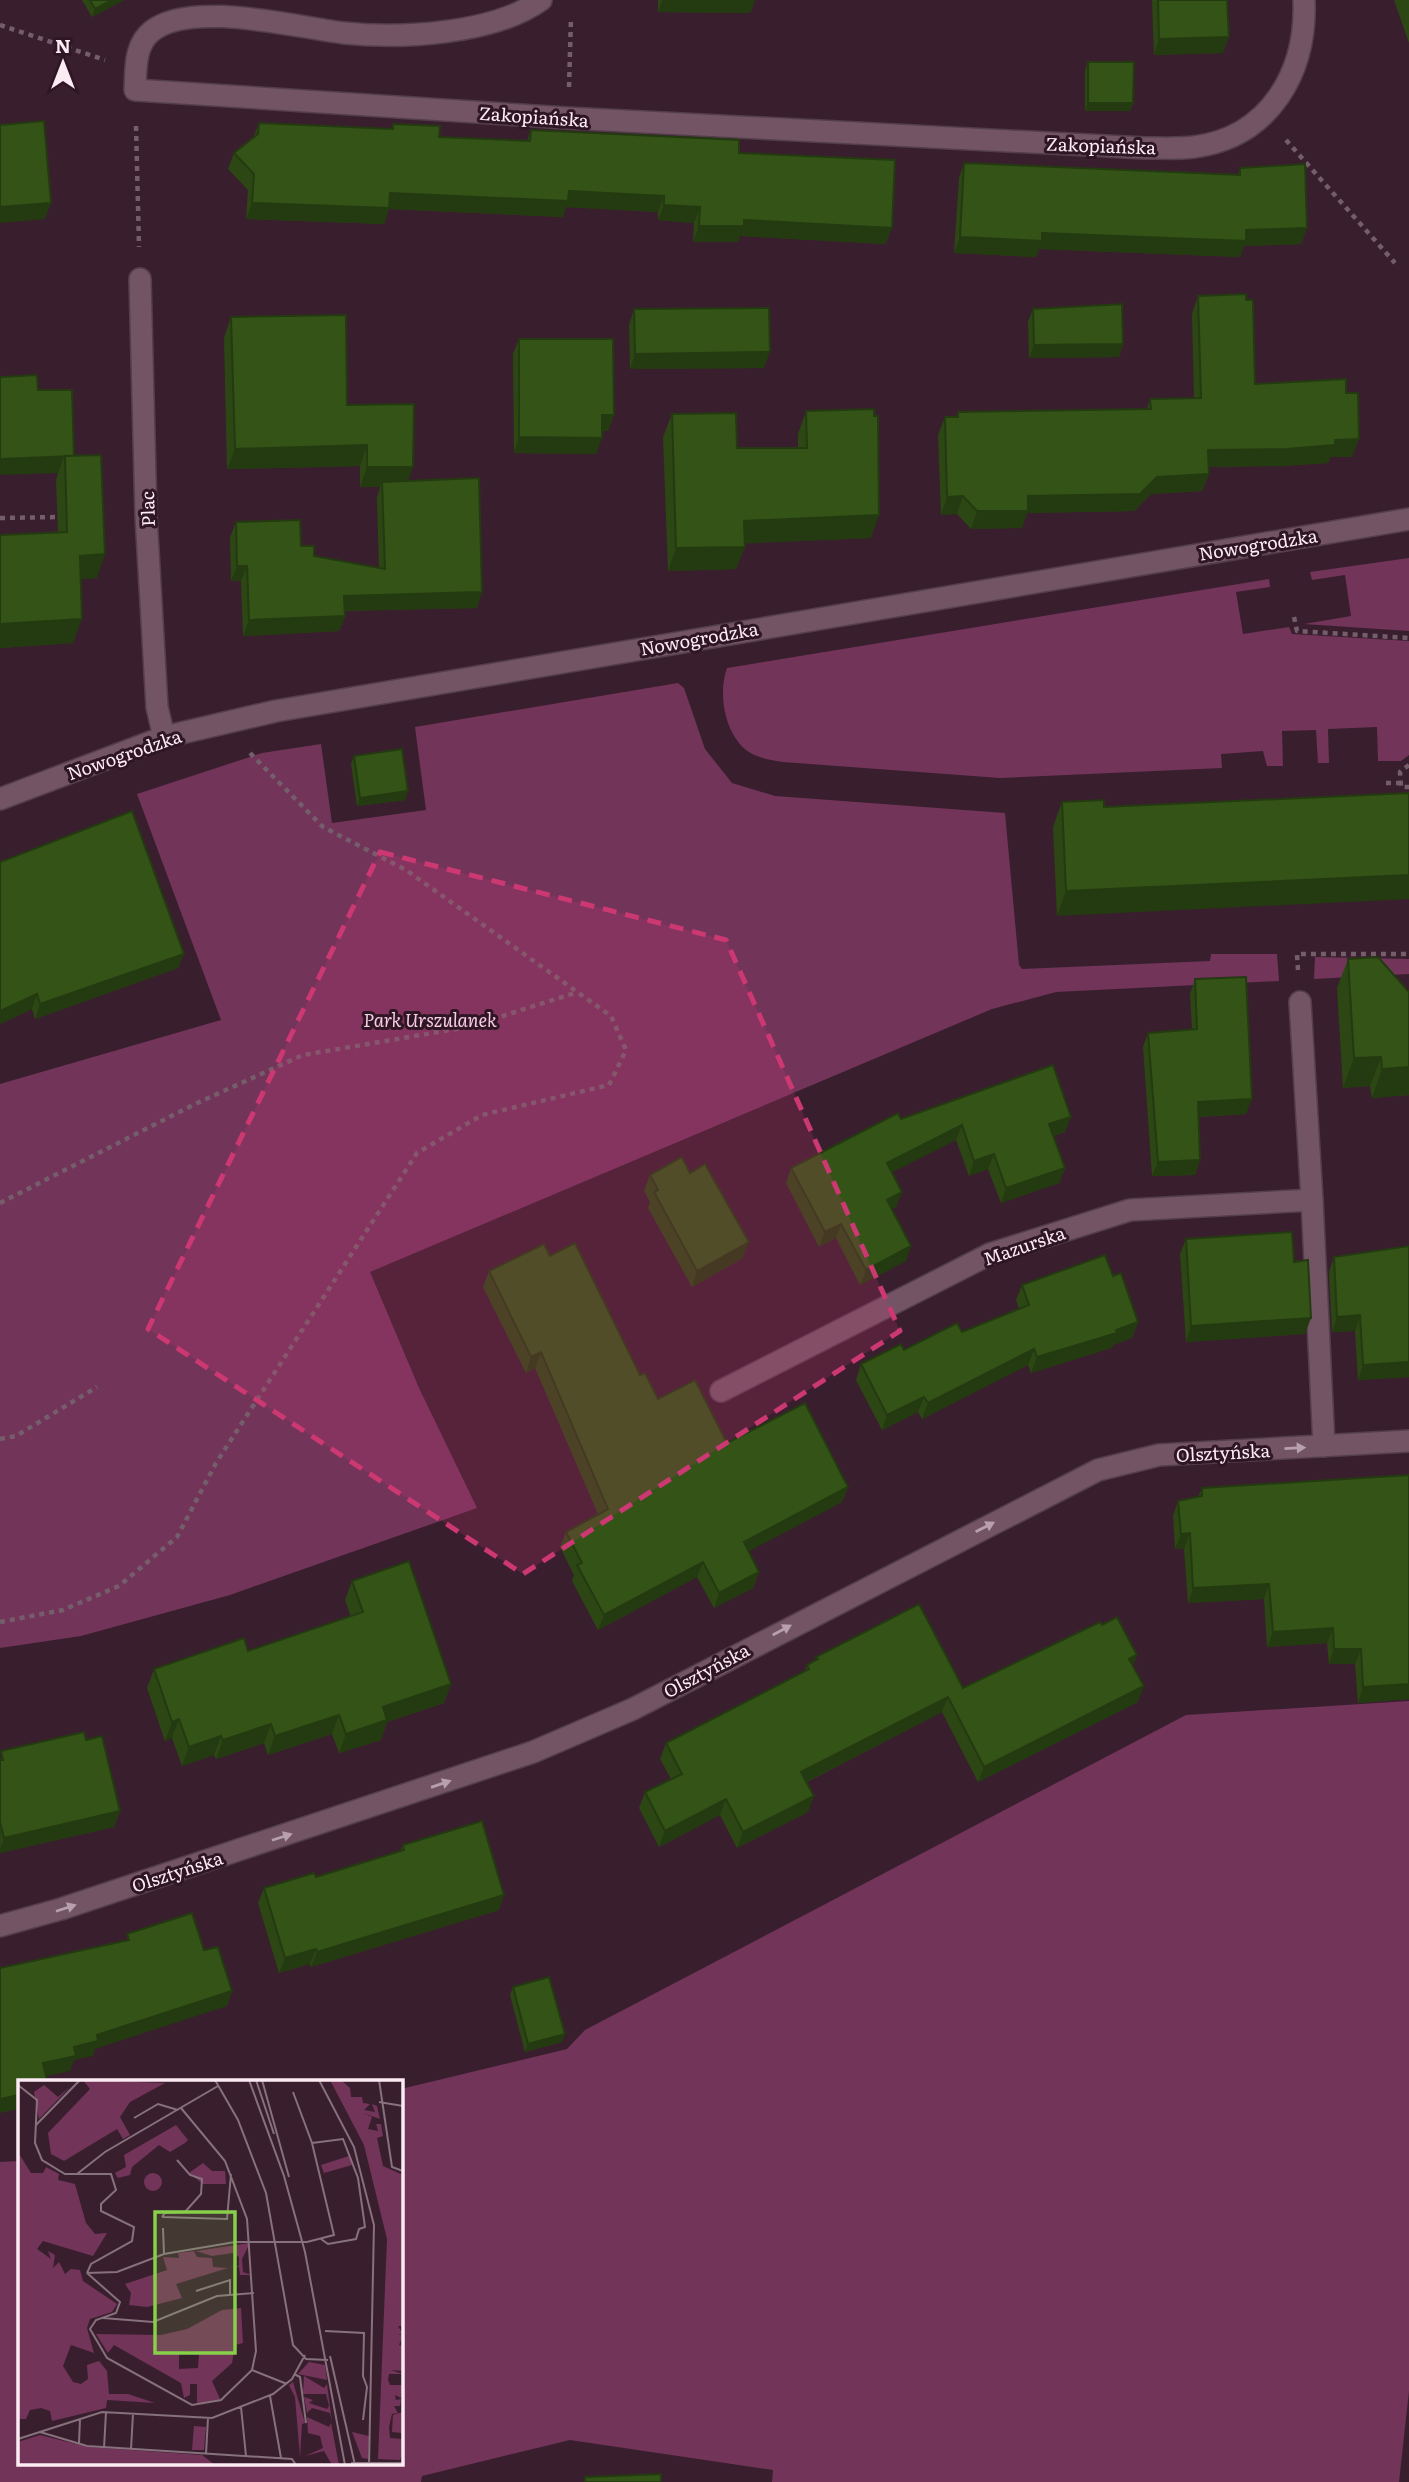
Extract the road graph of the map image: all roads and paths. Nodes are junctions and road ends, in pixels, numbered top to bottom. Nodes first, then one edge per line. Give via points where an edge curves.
1 (541, 0) edge
2 (1304, 0) edge
3 (571, 13) dead end
4 (0, 25) edge
5 (136, 66) junction
6 (567, 118) junction
7 (135, 126) dead end
8 (1282, 135) dead end
9 (1395, 263) dead end
10 (140, 279) joint
11 (70, 517) edge
12 (0, 519) edge
13 (1409, 519) edge
14 (1294, 617) dead end
15 (1409, 638) edge
16 (164, 737) junction
17 (243, 747) dead end
18 (1409, 765) edge
19 (1387, 783) dead end
20 (1401, 783) junction
21 (1409, 788) edge
22 (0, 799) edge
23 (1409, 954) edge
24 (578, 992) junction
25 (1300, 1002) joint
26 (1312, 1200) junction
27 (0, 1203) edge
28 (97, 1387) dead end
29 (721, 1391) dead end
30 (0, 1439) edge
31 (1409, 1441) edge
32 (1324, 1446) junction
33 (0, 1622) edge
34 (0, 1926) edge

1 - 5 street via 482,24 407,36 202,14 153,30 141,43
2 - 6 street, Zakopiańska via 1298,57 1286,89 1260,120 1233,135 1194,147
3 - 6 path
4 - 5 path via 90,57
5 - 6 street, Zakopiańska via 135,90
7 - 10 path
8 - 9 path
10 - 16 street, Plac via 147,530 157,707
11 - 12 path
13 - 16 street, Nowogrodzka via 289,708
14 - 15 path via 1297,631
16 - 22 street, Nowogrodzka
17 - 24 path via 323,827 406,870
18 - 20 path via 1401,772
19 - 20 path
20 - 21 path via 1401,788
23 - 25 path via 1297,954
24 - 27 path via 468,1027 303,1055
24 - 33 path via 611,1016 626,1050 609,1084 482,1115 417,1153 216,1463 177,1537 119,1586 63,1610
25 - 26 street
26 - 29 street, Mazurska via 1130,1210 990,1254
26 - 32 street
28 - 30 path via 16,1436
31 - 32 street, Olsztyńska
34 -> 32 street, Olsztyńska via 533,1752 633,1709 1098,1469 1159,1455

